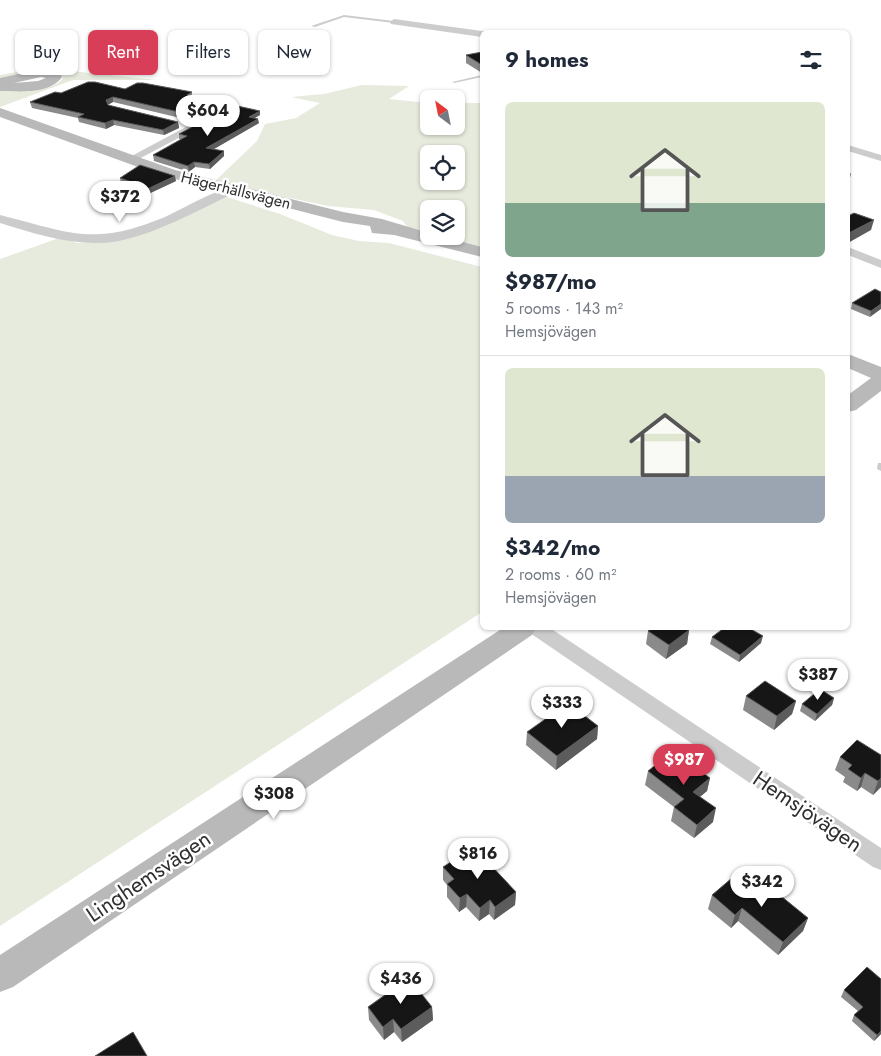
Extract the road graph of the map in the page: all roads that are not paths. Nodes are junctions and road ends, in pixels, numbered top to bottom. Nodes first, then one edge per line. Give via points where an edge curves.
1 (394, 22) joint
2 (313, 26) dead end
3 (480, 34) edge
4 (480, 76) edge
5 (0, 82) edge
6 (454, 82) dead end
7 (0, 88) edge
8 (0, 112) edge
9 (208, 119) edge
10 (179, 123) edge
11 (194, 126) junction
12 (850, 149) edge
13 (881, 158) edge
14 (131, 159) junction
15 (233, 190) junction
16 (1, 220) edge
17 (480, 252) edge
18 (850, 252) edge
19 (881, 264) edge
20 (850, 361) edge
21 (881, 375) edge
22 (881, 382) edge
23 (850, 404) edge
24 (881, 464) edge
25 (881, 469) edge
26 (519, 630) edge
27 (540, 630) edge
28 (881, 860) edge
29 (0, 975) edge

1 - 2 lane via 344,16
1 - 3 street
4 - 6 lane
5 - 7 street via 42,73 56,77 41,85
8 - 14 street, Hägerhällsvägen
9 - 11 street
10 - 11 street
11 - 14 street
12 - 13 street
14 - 15 street, Hägerhällsvägen
15 - 16 street via 132,233 110,238 81,237
15 - 17 street, Hägerhällsvägen via 343,217 353,224 394,230
18 - 19 street
20 - 21 street
22 - 23 street
24 - 25 lane
26 - 29 street, Linghemsvägen
27 - 28 street, Hemsjövägen

